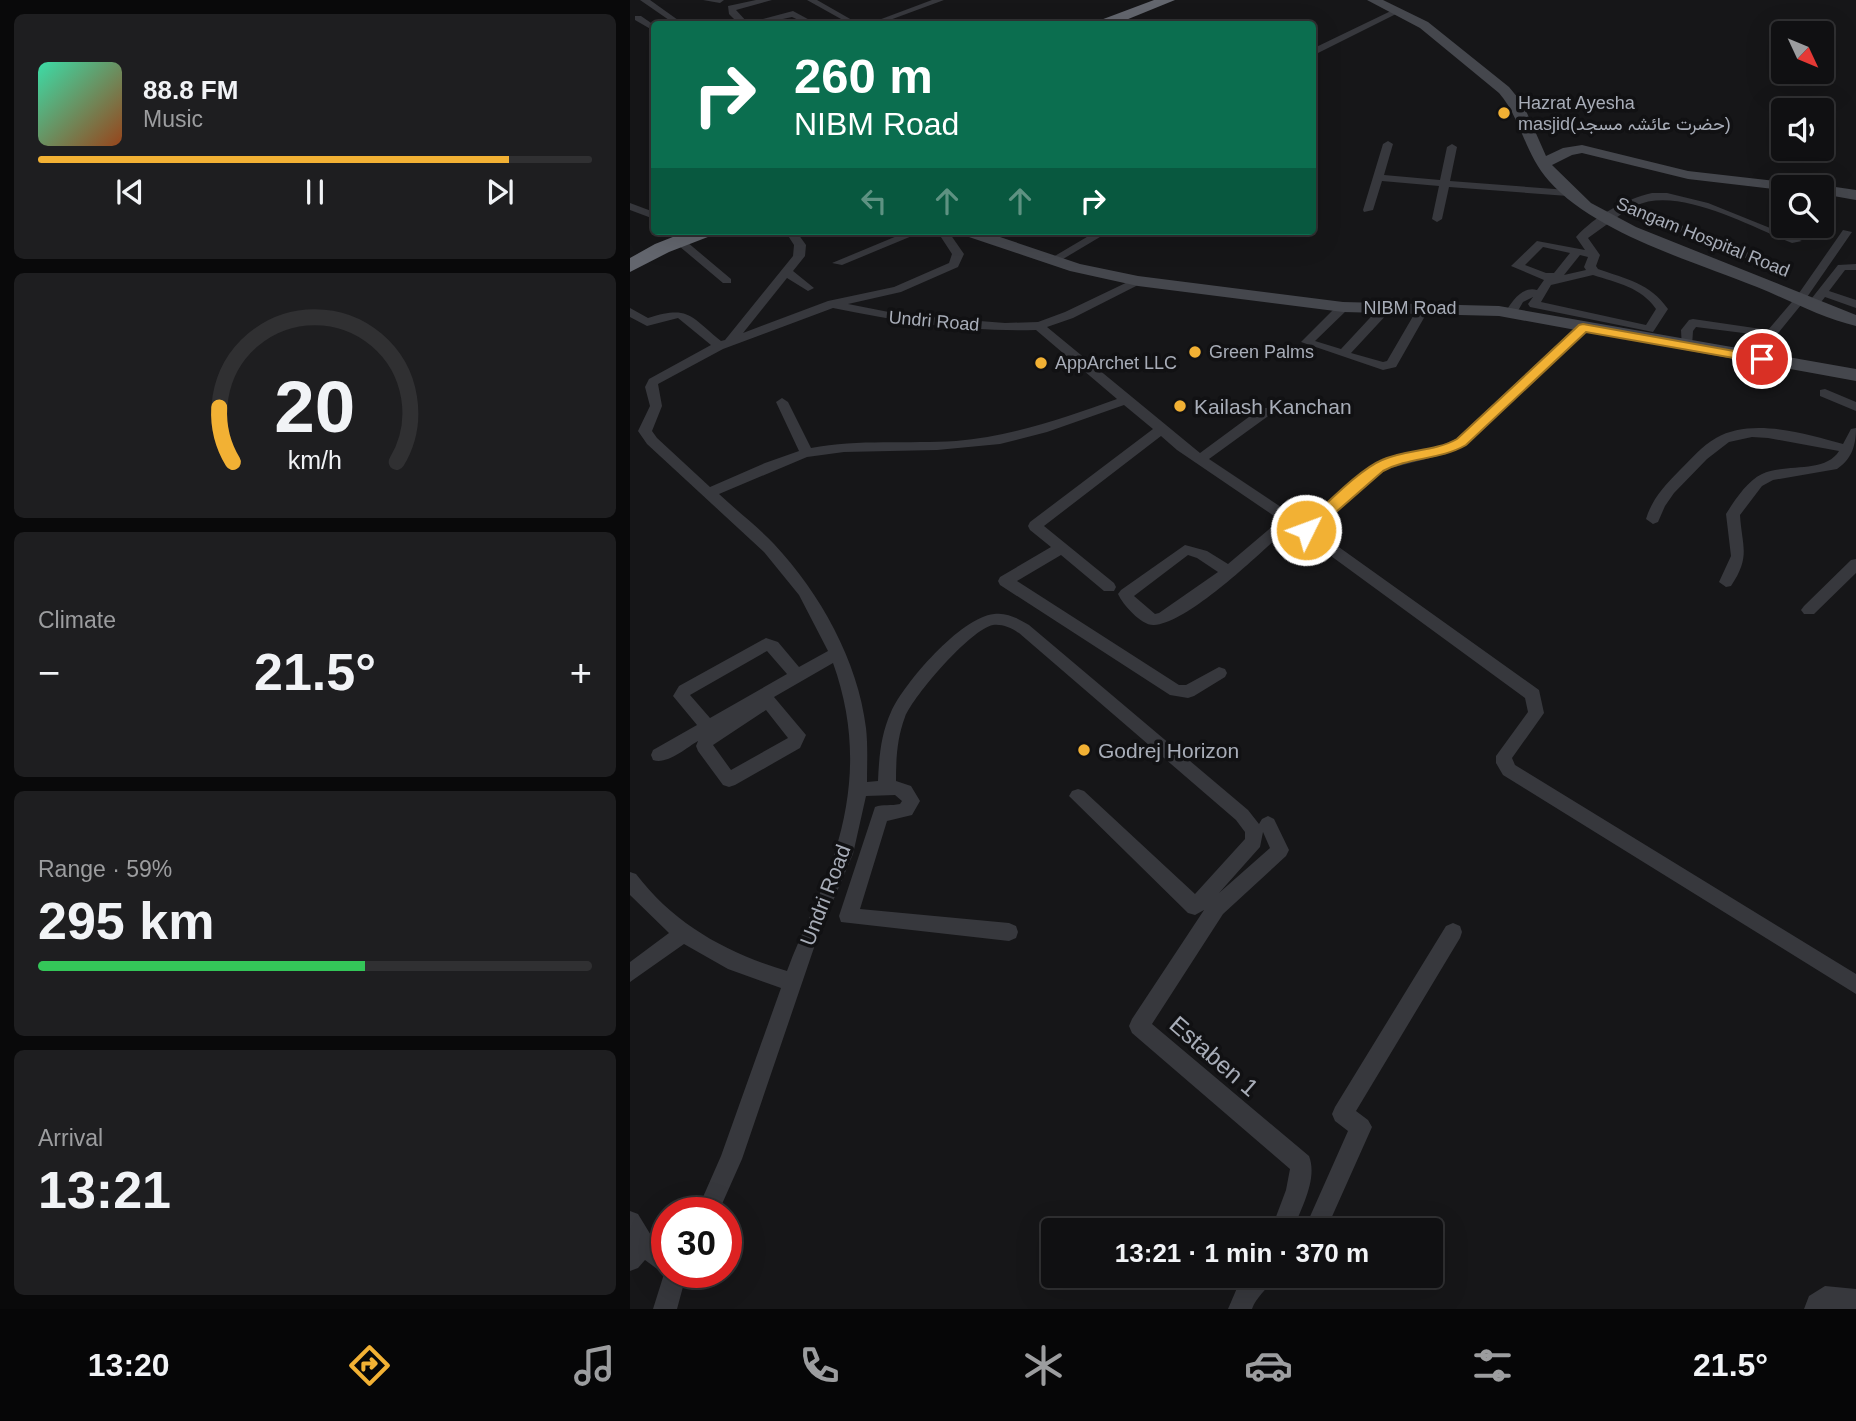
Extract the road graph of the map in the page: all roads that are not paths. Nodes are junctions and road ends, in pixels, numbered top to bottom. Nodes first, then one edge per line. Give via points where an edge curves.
1 (644, 0) edge
2 (707, 0) edge
3 (720, 0) edge
4 (768, 0) edge
5 (811, 0) edge
6 (940, 0) edge
7 (1168, 0) edge
8 (1179, 0) edge
9 (1373, 0) edge
10 (785, 6) dead end
11 (1398, 11) junction
12 (793, 14) junction
13 (638, 18) dead end
14 (673, 21) edge
15 (741, 21) edge
16 (764, 21) edge
17 (807, 21) edge
18 (850, 21) edge
19 (880, 21) edge
20 (1111, 21) edge
21 (1126, 21) edge
22 (651, 27) edge
23 (1316, 51) edge
24 (1388, 144) dead end
25 (1452, 147) dead end
26 (1543, 164) junction
27 (1378, 178) junction
28 (1444, 183) junction
29 (1771, 184) edge
30 (1834, 192) edge
31 (1568, 193) junction
32 (1856, 195) edge
33 (630, 206) edge
34 (1628, 206) junction
35 (1368, 210) dead end
36 (651, 215) edge
37 (1437, 219) dead end
38 (1606, 219) junction
39 (1847, 232) dead end
40 (794, 235) edge
41 (909, 235) edge
42 (945, 235) edge
43 (991, 235) edge
44 (1098, 235) edge
45 (696, 236) edge
46 (1796, 242) dead end
47 (1578, 251) junction
48 (1594, 255) junction
49 (1054, 260) junction
50 (838, 263) dead end
51 (1772, 265) dead end
52 (630, 266) edge
53 (1856, 267) edge
54 (1594, 271) junction
55 (787, 272) junction
56 (630, 274) edge
57 (727, 281) dead end
58 (1138, 281) junction
59 (808, 288) dead end
60 (1532, 292) dead end
61 (1812, 298) junction
62 (832, 304) junction
63 (1856, 304) edge
64 (1343, 307) junction
65 (1385, 309) junction
66 (1423, 309) junction
67 (630, 312) edge
68 (1511, 313) junction
69 (1856, 321) edge
70 (1039, 326) junction
71 (1583, 327) junction
72 (724, 345) junction
73 (1686, 346) junction
74 (1343, 355) junction
75 (1856, 375) edge
76 (1825, 393) dead end
77 (1125, 400) junction
78 (782, 402) dead end
79 (1856, 407) edge
80 (1266, 411) dead end
81 (1160, 430) junction
82 (1856, 432) edge
83 (1847, 449) junction
84 (807, 453) junction
85 (1200, 459) junction
86 (708, 493) junction
87 (1290, 519) junction
88 (1653, 519) dead end
89 (1306, 530) junction
90 (1062, 548) junction
91 (1856, 565) edge
92 (1228, 572) junction
93 (1726, 582) dead end
94 (1110, 587) dead end
95 (1809, 610) dead end
96 (837, 653) junction
97 (1219, 673) dead end
98 (797, 675) junction
99 (765, 697) junction
100 (707, 726) junction
101 (659, 755) dead end
102 (887, 787) junction
103 (859, 790) junction
104 (1078, 796) dead end
105 (881, 812) junction
106 (852, 815) junction
107 (1268, 824) dead end
108 (630, 880) edge
109 (686, 932) junction
110 (1009, 932) dead end
111 (1453, 932) dead end
112 (630, 973) edge
113 (792, 982) junction
114 (1856, 985) edge
115 (714, 1197) edge
116 (1285, 1218) edge
117 (1320, 1218) edge
118 (630, 1222) edge
119 (637, 1252) edge
120 (671, 1288) edge
121 (1249, 1288) edge
122 (1856, 1301) edge
123 (665, 1309) edge
124 (1240, 1309) edge
125 (1816, 1309) edge

1 - 14 street
2 - 3 street
4 - 15 street via 731,8
5 - 18 street
6 - 19 street
7 - 20 highway
8 - 21 highway
9 - 11 main road, Sangam Hospital Road
10 - 12 street
11 - 23 street
11 - 26 main road, Sangam Hospital Road via 1424,24 1511,97
12 - 16 street
12 - 17 street
13 - 22 street
24 - 27 street
25 - 28 street
26 - 29 main road via 1582,149 1688,175
26 - 31 main road, Sangam Hospital Road
27 - 28 street
27 - 35 street
28 - 31 street
28 - 37 street
30 - 32 main road
31 - 38 main road, Sangam Hospital Road
33 - 36 street
34 - 38 street
34 - 46 street via 1651,196 1675,197
34 - 51 street
38 - 48 street via 1582,237
38 - 61 main road, Sangam Hospital Road
39 - 61 street
40 - 55 street, Undri Road via 800,251
41 - 50 street
42 - 62 street via 958,254 954,265 897,290
43 - 49 main road, NIBM Road
44 - 49 street
45 - 52 highway
45 - 56 highway
45 - 57 street
47 - 47 street via 1541,243 1517,266 1545,277 1557,276
47 - 48 street
48 - 54 street via 1590,267
49 - 58 main road, NIBM Road
53 - 61 street via 1842,267
54 - 54 street via 1636,285 1659,303 1662,309 1649,328 1534,304 1547,283
55 - 59 street
55 - 72 street, Undri Road
58 - 64 main road, NIBM Road
58 - 70 street, Undri Road
60 - 68 street via 1519,300
61 - 63 street
61 - 69 main road, Sangam Hospital Road
61 - 73 street via 1771,334 1693,323 1687,330
62 - 70 street, Undri Road via 904,319
62 - 72 street, Undri Road
64 - 65 main road, NIBM Road
64 - 74 street via 1307,342
65 - 66 main road, NIBM Road
65 - 74 street
66 - 68 main road, NIBM Road
66 - 74 street via 1392,363 1383,366
67 - 72 street via 647,322 681,315
68 - 71 main road, NIBM Road
70 - 77 street
71 - 73 main road, NIBM Road
71 - 89 street via 1461,442 1378,467
72 - 86 street, Undri Road via 653,382 656,406 645,431
73 - 75 main road, NIBM Road
76 - 79 street
77 - 81 street
77 - 84 street via 1007,440 954,446 853,445
78 - 84 street
80 - 85 street
81 - 85 street
81 - 90 street via 1035,526
82 - 83 street
83 - 88 street via 1783,435 1730,437 1669,489
83 - 93 street via 1832,466 1769,476 1757,483 1733,514 1741,552
84 - 86 street
85 - 87 street
86 - 96 street, Undri Road via 769,548 805,592
87 - 89 street
87 - 92 street
89 - 114 street via 1533,695 1536,713 1504,756 1509,770
90 - 94 street
90 - 97 street via 1005,581 1176,691 1188,692
91 - 95 street
92 - 92 street via 1159,621 1145,615 1126,594 1185,550
96 - 98 street
96 - 103 street, Undri Road via 858,729
98 - 99 street
98 - 100 street via 765,644 685,690 681,696
99 - 99 street via 754,711 706,741 704,746 729,780 794,743 798,735
99 - 100 street
100 - 101 street
102 - 103 street
102 - 104 street via 889,733 905,699 976,626 1002,617 1024,629 1242,815 1254,830 1254,842 1195,907
102 - 105 street via 901,788 911,801 906,810
103 - 106 street, Undri Road
105 - 106 street
105 - 110 street via 848,916
106 - 113 street, Undri Road via 844,854
107 - 116 street, Estaben 1 via 1280,850 1216,908 1139,1026 1301,1164 1301,1181
108 - 109 street via 643,900
109 - 112 street
109 - 113 street via 737,964
111 - 117 street via 1342,1114 1362,1127
113 - 115 street, Undri Road
118 - 119 street
120 - 123 street
121 - 124 street
122 - 125 street via 1825,1298

